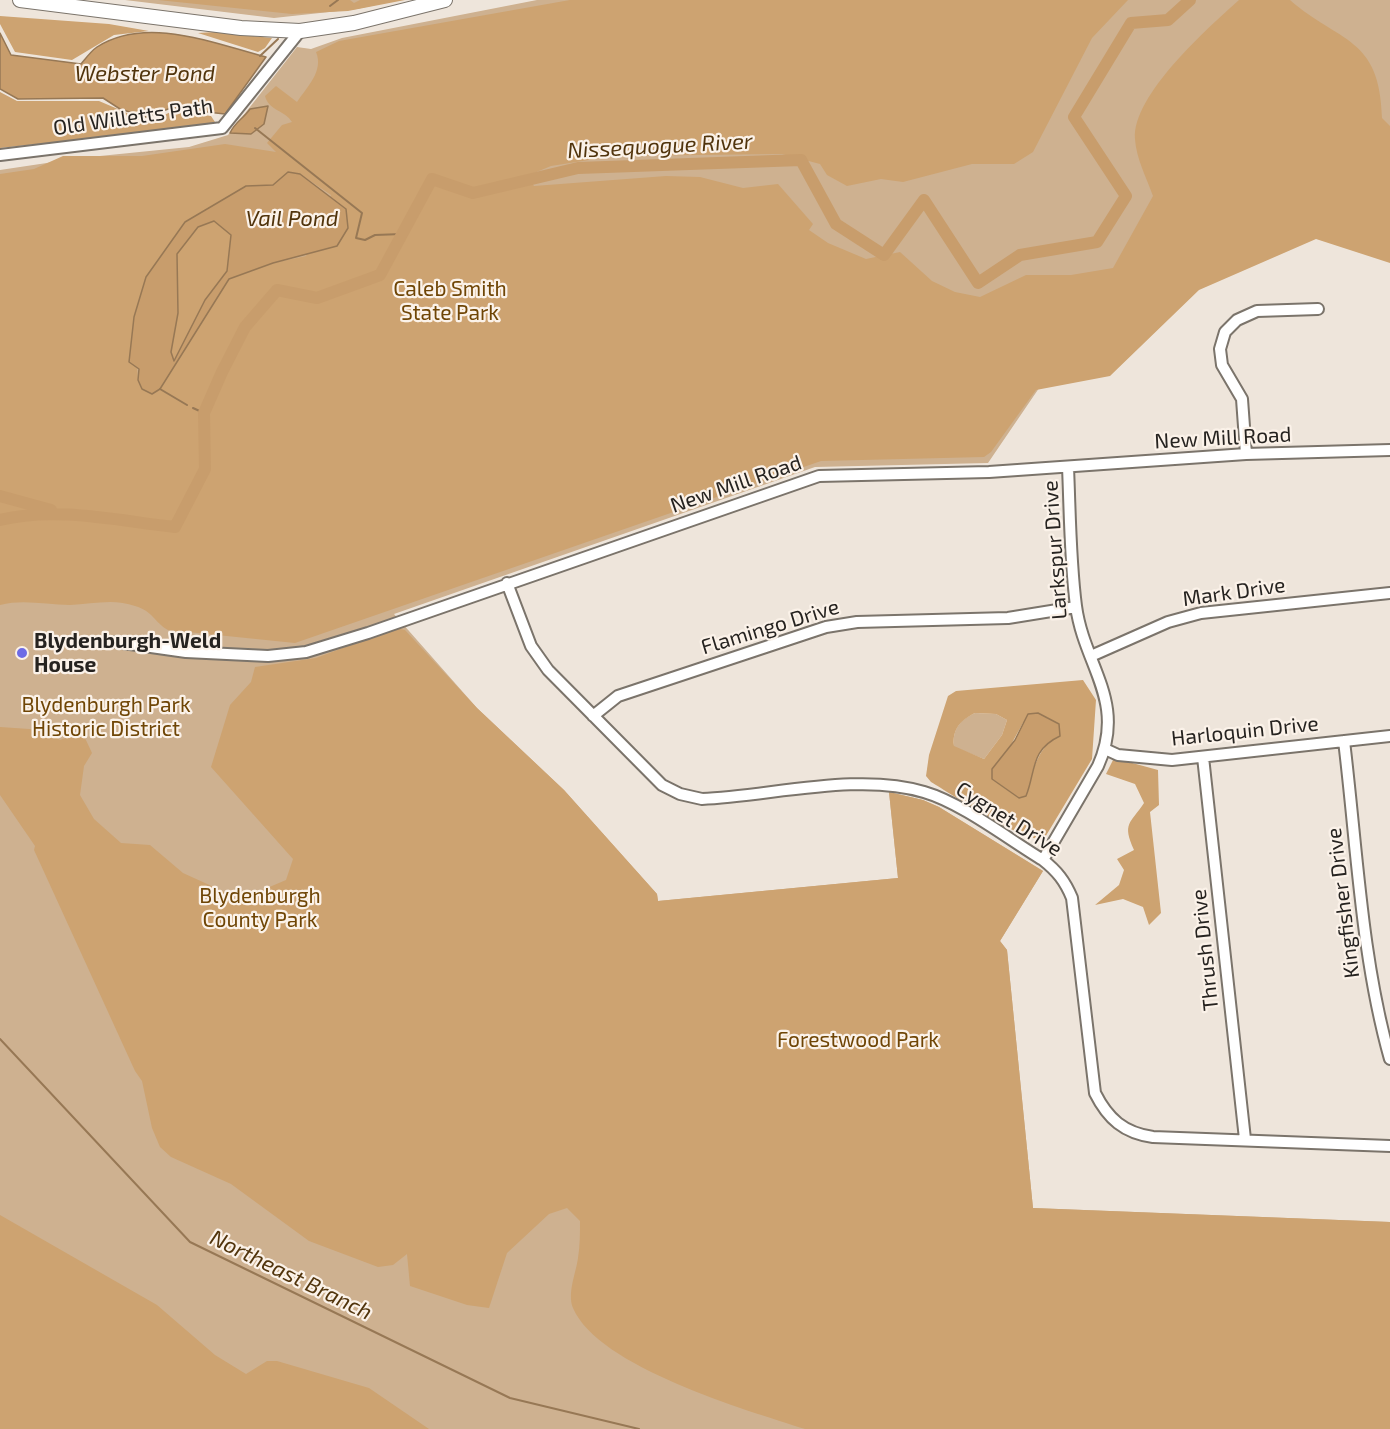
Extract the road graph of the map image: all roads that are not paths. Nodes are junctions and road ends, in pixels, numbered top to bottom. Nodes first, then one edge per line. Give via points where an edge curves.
1 (20, 0) edge
2 (445, 0) edge
3 (300, 32) junction
4 (0, 155) edge
5 (1318, 309) dead end
6 (1390, 450) edge
7 (1246, 454) junction
8 (1068, 467) junction
9 (507, 583) junction
10 (1390, 593) edge
11 (1076, 607) junction
12 (116, 642) dead end
13 (1091, 656) junction
14 (593, 716) junction
15 (1390, 736) edge
16 (1344, 741) junction
17 (1106, 749) junction
18 (1203, 757) junction
19 (1043, 860) junction
20 (1390, 1059) edge
21 (1245, 1139) junction
22 (1390, 1146) edge

1 - 3 main road
2 - 3 main road
3 - 4 street, Old Willetts Path via 222,128
5 - 7 street via 1257,311 1237,320 1225,332 1220,349 1222,365 1242,399
6 - 7 street, New Mill Road
7 - 8 street, New Mill Road
8 - 9 street, New Mill Road via 819,476
8 - 11 street, Larkspur Drive
9 - 12 street, New Mill Road via 306,652 268,657 186,652
9 - 14 street, Cygnet Drive via 531,645 548,670
10 - 13 street, Mark Drive via 1201,613 1168,622
11 - 13 street, Larkspur Drive
11 - 14 street, Flamingo Drive via 1008,618 857,622 826,627 618,696
13 - 17 street, Larkspur Drive via 1107,701
14 - 19 street, Cygnet Drive via 662,786 680,794 702,799 866,785 907,788 943,800
15 - 16 street, Harloquin Drive
16 - 18 street, Harloquin Drive
16 - 20 street, Kingfisher Drive via 1368,960
17 - 18 street, Harloquin Drive via 1118,755 1172,760
17 - 19 street, Larkspur Drive
18 - 21 street, Thrush Drive
19 - 21 street, Cygnet Drive via 1066,883 1072,898 1092,1076 1103,1109 1115,1123 1134,1134
21 - 22 street, Cygnet Drive

